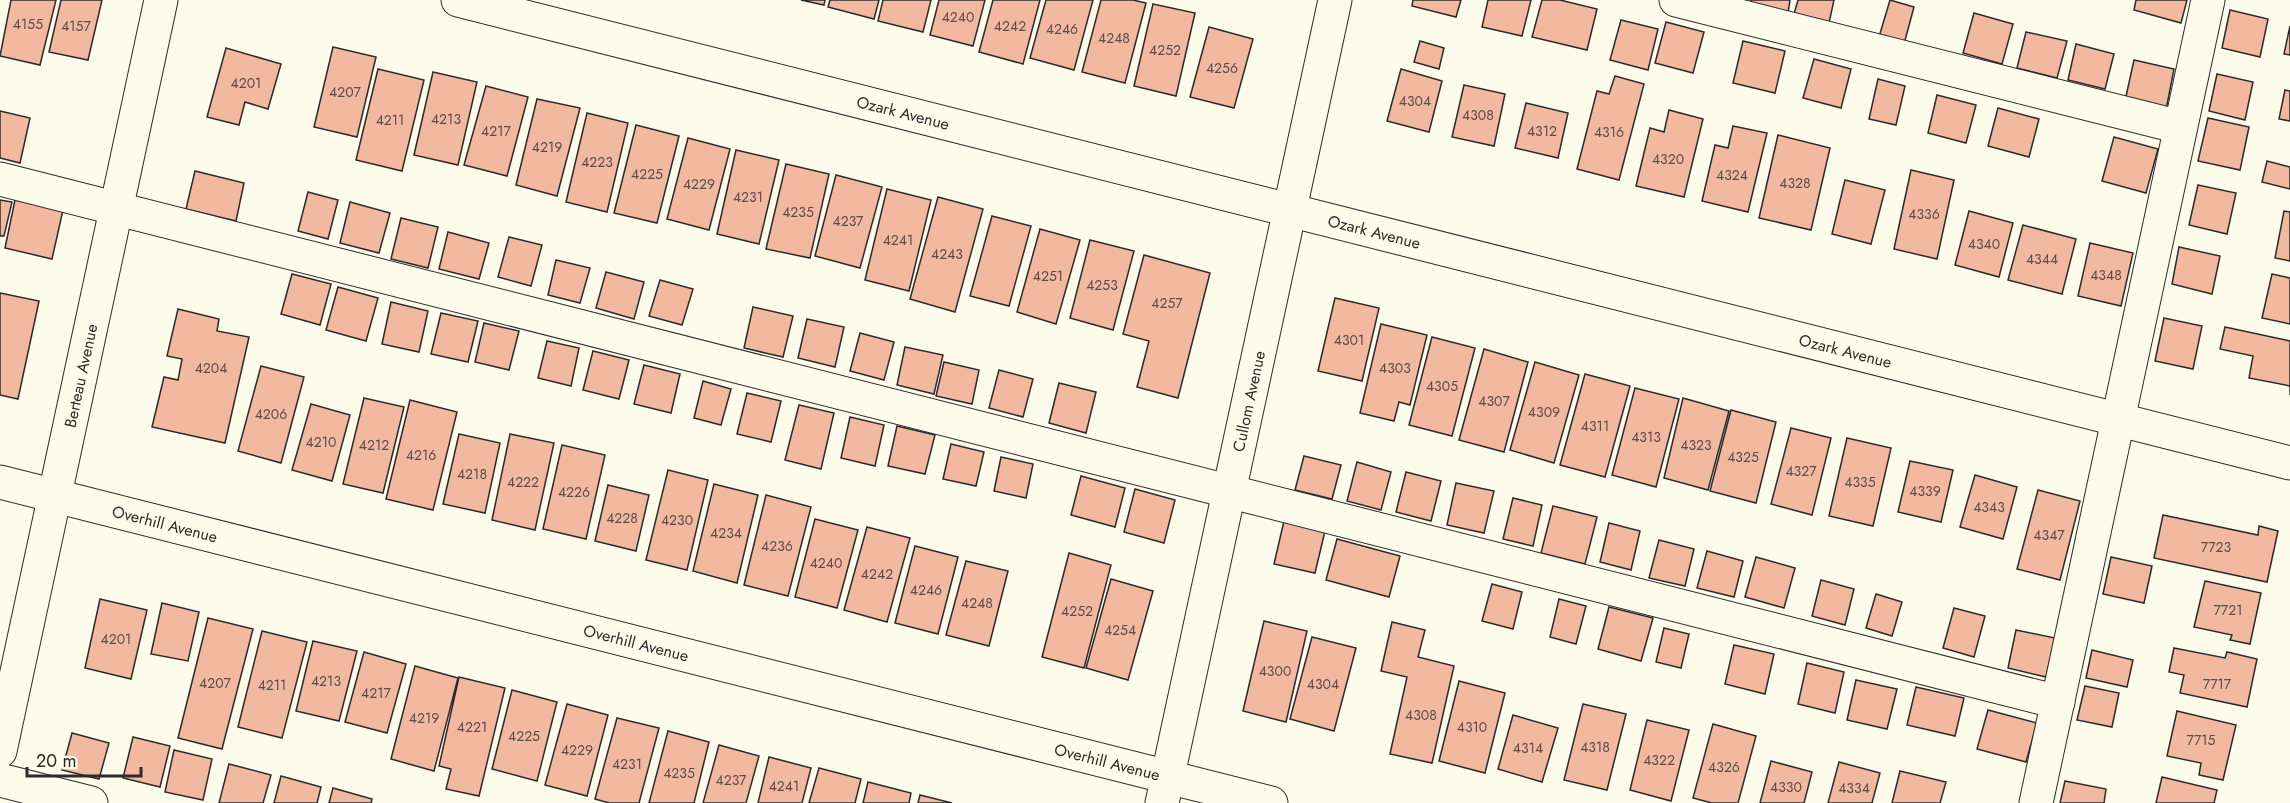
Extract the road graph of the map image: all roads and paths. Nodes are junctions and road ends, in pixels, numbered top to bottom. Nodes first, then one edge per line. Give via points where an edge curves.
1 (161, 0) edge
2 (458, 0) edge
3 (1335, 0) edge
4 (1676, 0) edge
5 (2208, 0) edge
6 (2180, 127) junction
7 (0, 179) edge
8 (116, 209) junction
9 (1290, 211) junction
10 (2118, 420) junction
11 (2290, 463) edge
12 (0, 482) edge
13 (1230, 490) junction
14 (55, 496) junction
15 (2058, 702) junction
16 (0, 751) edge
17 (0, 780) edge
18 (1165, 790) edge
19 (92, 803) edge
20 (1271, 803) edge
21 (2036, 803) edge

1 - 8 street, Berteau Avenue
2 - 9 street, Ozark Avenue
3 - 9 street, Cullom Avenue
4 - 6 street
5 - 6 street
6 - 10 street
7 - 8 street
8 - 13 street
8 - 14 street, Berteau Avenue
9 - 10 street, Ozark Avenue
9 - 13 street, Cullom Avenue
10 - 11 street, Ozark Avenue
10 - 15 street
12 - 14 street, Overhill Avenue
13 - 15 street
13 - 18 street, Cullom Avenue
14 - 16 street, Berteau Avenue
14 - 18 street, Overhill Avenue
15 - 21 street
17 - 19 street
18 - 20 street, Overhill Avenue

